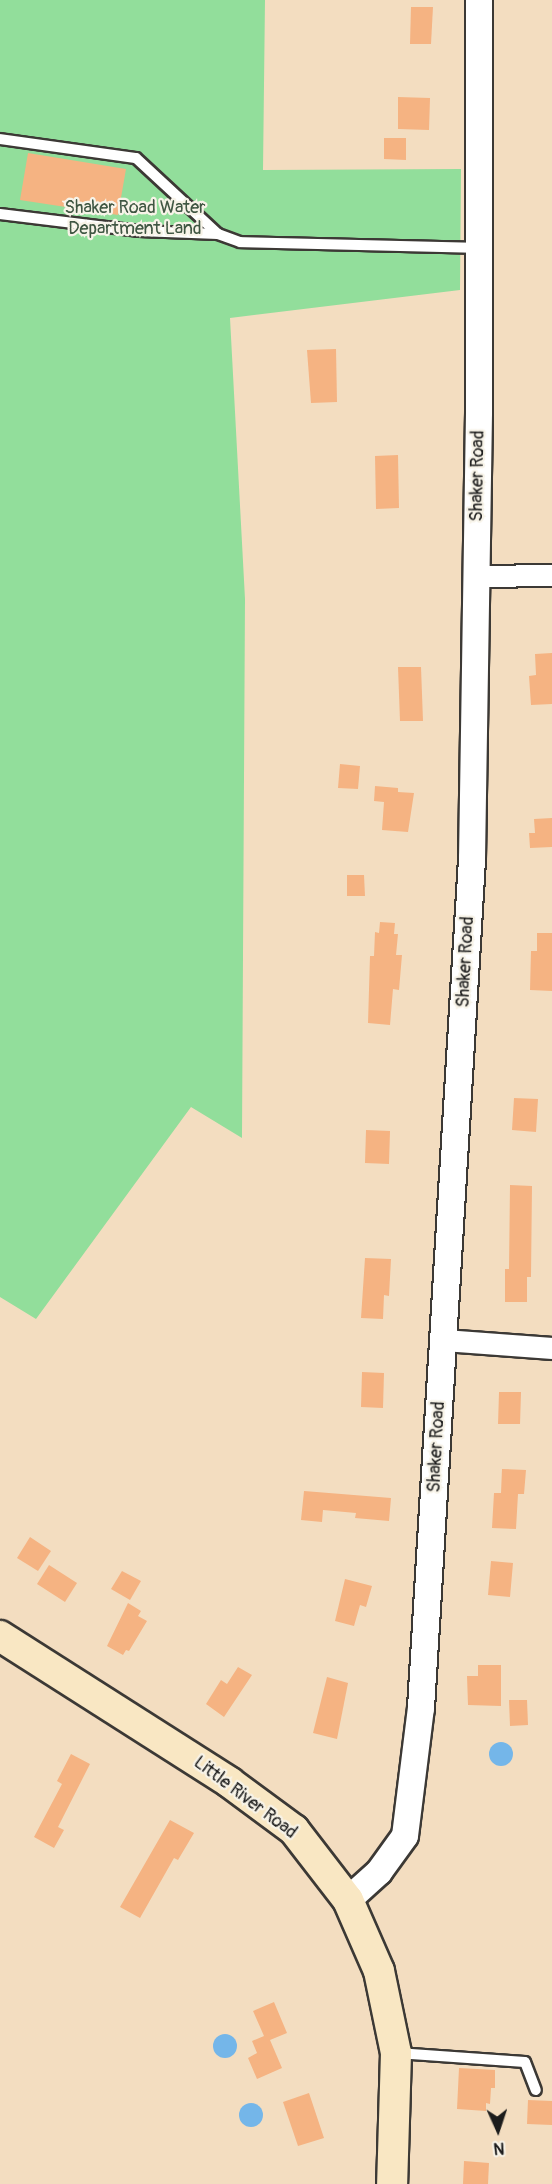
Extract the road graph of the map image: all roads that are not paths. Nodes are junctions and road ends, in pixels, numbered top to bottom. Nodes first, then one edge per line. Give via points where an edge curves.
1 (479, 0) edge
2 (0, 139) edge
3 (0, 214) edge
4 (218, 234) junction
5 (478, 248) junction
6 (552, 575) edge
7 (476, 576) junction
8 (444, 1340) junction
9 (552, 1348) edge
10 (0, 1636) edge
11 (348, 1900) junction
12 (396, 2053) junction
13 (536, 2090) dead end
14 (392, 2184) edge

1 - 5 street, Shaker Road
2 - 4 lane via 136,158
3 - 4 lane via 139,231
4 - 5 lane via 240,242
5 - 7 street, Shaker Road
6 - 7 street
7 - 8 street, Shaker Road via 472,860
8 - 9 street
8 - 11 street, Shaker Road via 421,1708 408,1823 394,1855
10 - 11 main road, Little River Road via 229,1782 294,1830
11 - 12 main road, Little River Road via 379,1971
12 - 13 lane via 525,2062
12 - 14 main road, Little River Road

